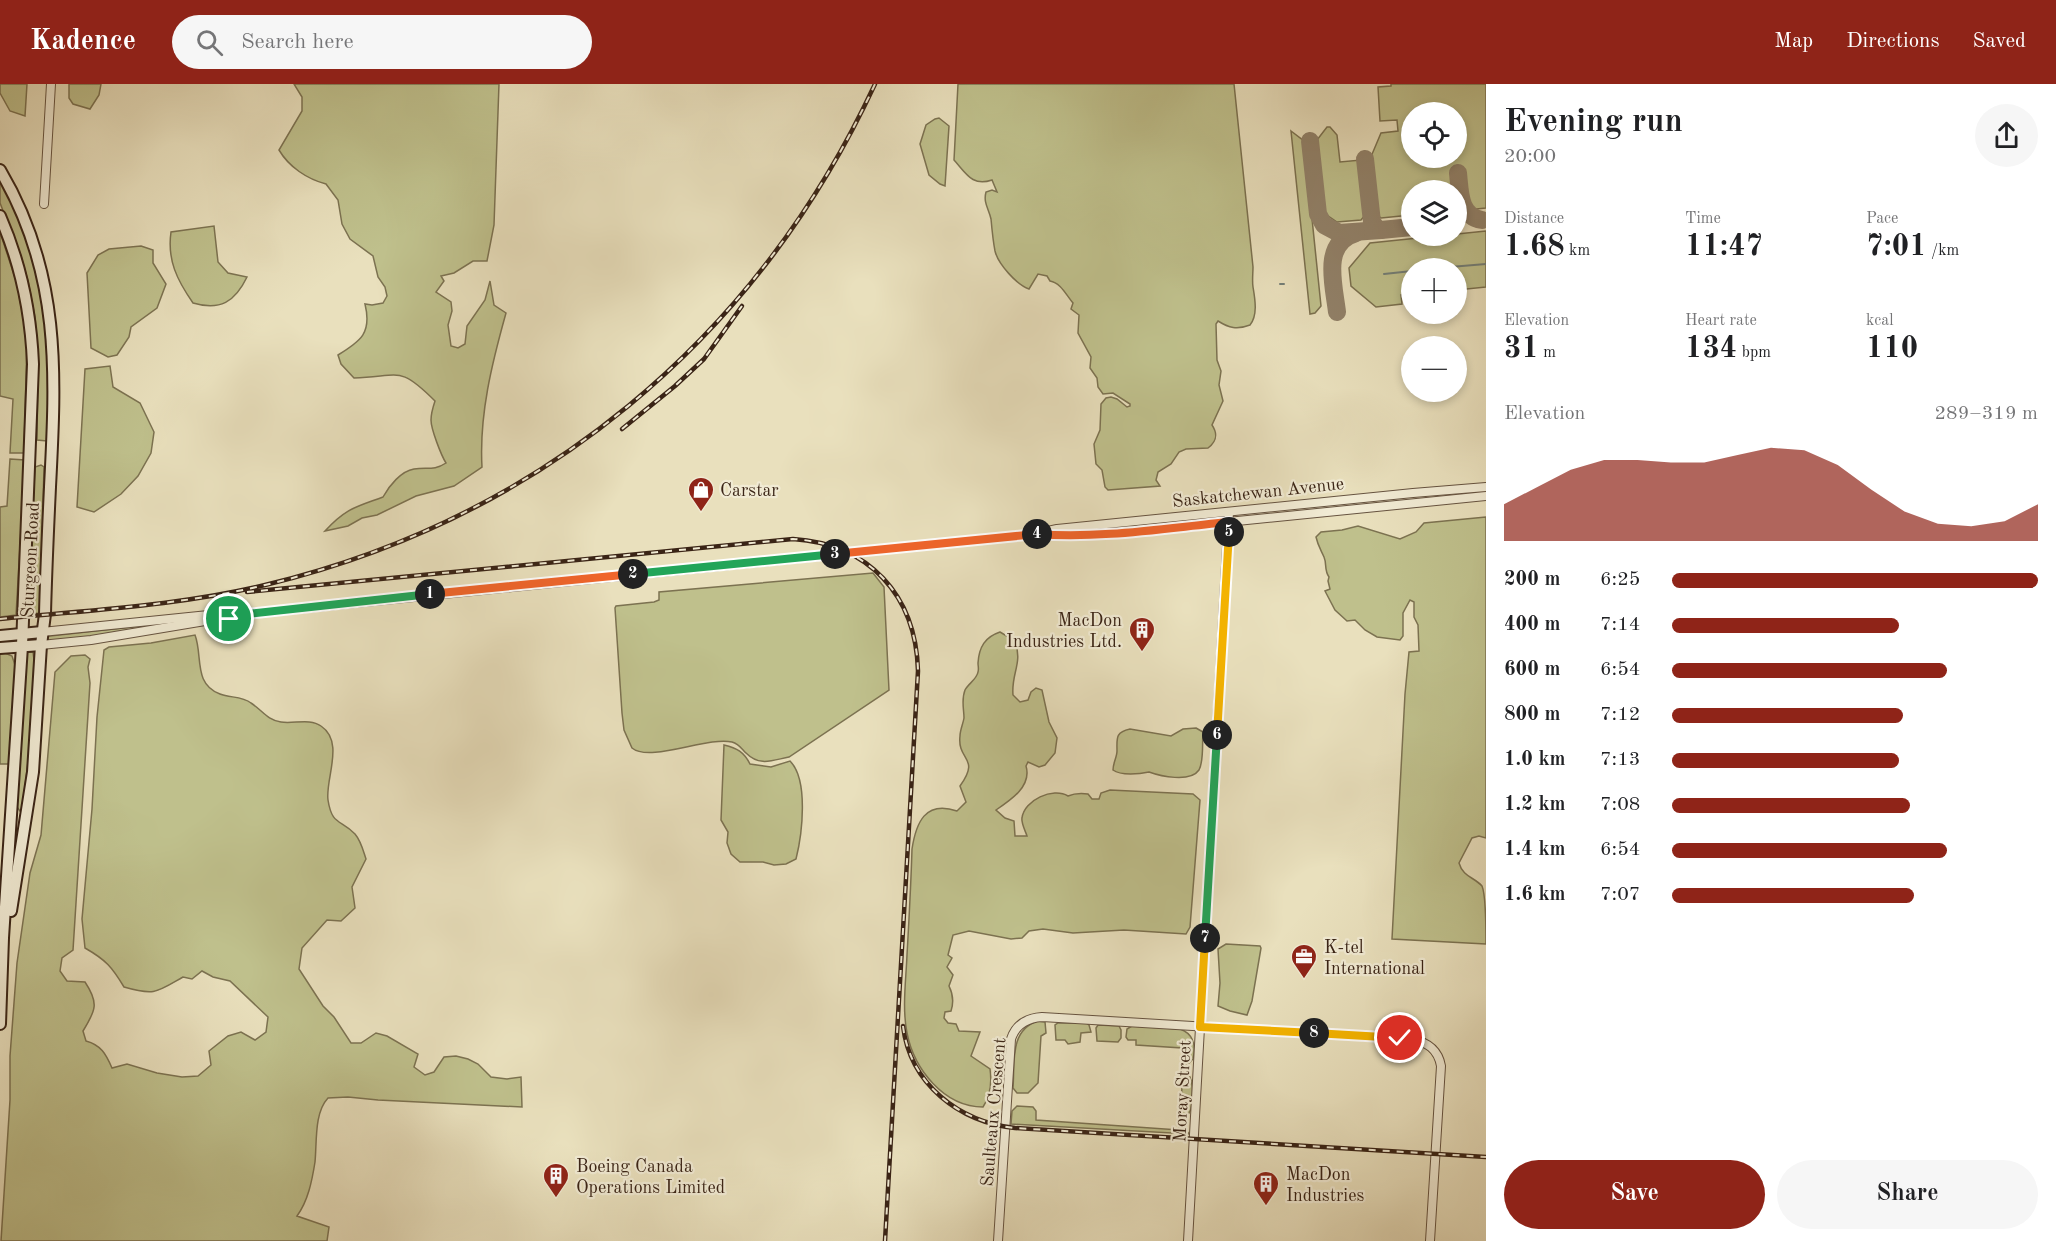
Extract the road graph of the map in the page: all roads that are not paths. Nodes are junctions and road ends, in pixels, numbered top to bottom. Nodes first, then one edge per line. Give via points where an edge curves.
1 (51, 84) edge
2 (0, 170) edge
3 (44, 204) dead end
4 (0, 216) edge
5 (1486, 487) edge
6 (1486, 496) edge
7 (1229, 512) junction
8 (1229, 522) junction
9 (1034, 534) junction
10 (247, 614) junction
11 (42, 632) junction
12 (22, 634) junction
13 (0, 636) edge
14 (41, 645) junction
15 (22, 646) junction
16 (0, 648) edge
17 (4, 959) junction
18 (0, 1024) edge
19 (1200, 1027) junction
20 (998, 1241) edge
21 (1188, 1241) edge
22 (1431, 1241) edge

1 - 3 street
2 - 11 main road, Sturgeon Road via 37,252 53,338 54,394
4 - 12 main road, Sturgeon Road via 20,271 33,346
5 - 7 street, Saskatchewan Avenue
6 - 8 street, Saskatchewan Avenue
7 - 8 street, Moray Street
7 - 9 street, Saskatchewan Avenue
8 - 9 street, Saskatchewan Avenue via 1128,532
8 - 19 street, Moray Street
9 - 10 street, Saskatchewan Avenue
10 - 11 street, Saskatchewan Avenue
10 - 14 street, Saskatchewan Avenue
11 - 12 main road, Saskatchewan Avenue
11 - 14 main road, Sturgeon Road
12 - 13 main road, Saskatchewan Avenue
12 - 15 main road, Sturgeon Road
14 - 15 main road, Saskatchewan Avenue
14 - 17 main road, Sturgeon Road via 33,772
15 - 16 main road, Saskatchewan Avenue
15 - 17 main road, Sturgeon Road
17 - 18 main road, Sturgeon Road
19 - 20 street, Saulteaux Crescent via 1042,1017 1026,1020 1017,1028 1010,1046
19 - 21 street, Moray Street
19 - 22 street, Saulteaux Crescent via 1411,1039 1432,1047 1441,1066

